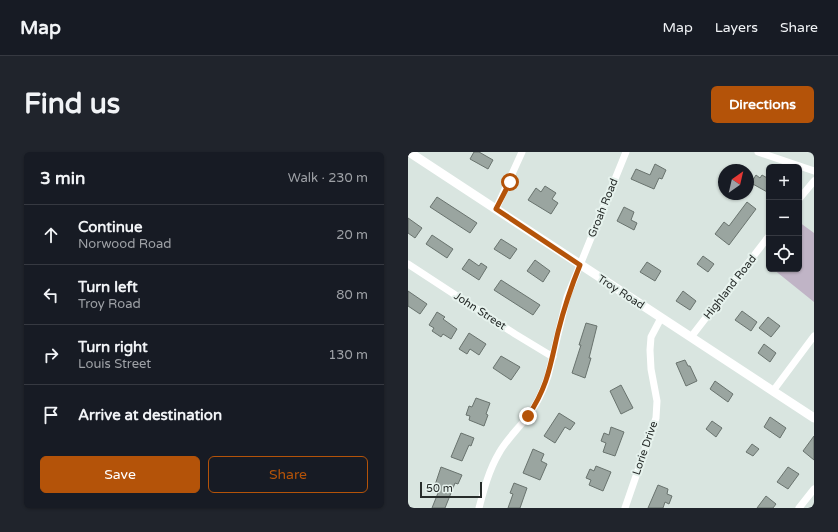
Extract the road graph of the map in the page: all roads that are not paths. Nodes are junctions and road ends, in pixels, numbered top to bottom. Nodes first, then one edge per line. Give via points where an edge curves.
1 (409, 152) edge
2 (522, 152) edge
3 (626, 152) edge
4 (758, 152) edge
5 (814, 171) edge
6 (814, 181) edge
7 (802, 195) edge
8 (496, 209) junction
9 (766, 240) edge
10 (408, 264) edge
11 (580, 265) junction
12 (661, 318) junction
13 (814, 336) edge
14 (691, 337) junction
15 (553, 357) junction
16 (773, 391) junction
17 (814, 418) edge
18 (814, 489) edge
19 (478, 508) edge
20 (625, 508) edge
21 (799, 508) edge

1 - 8 street, Troy Road
2 - 8 street
3 - 11 street, Groah Road
4 - 5 street
6 - 7 street
8 - 11 street, Troy Road
9 - 14 street, Highland Road
10 - 15 street, John Street
11 - 12 street, Troy Road
11 - 15 street, Groah Road via 567,297
12 - 14 street, Troy Road
12 - 20 street, Lorie Drive via 651,337 650,350 657,401 656,418
13 - 16 street
14 - 16 street, Troy Road
15 - 19 street, Groah Road via 537,402 499,453
16 - 17 street, Troy Road
18 - 21 street

